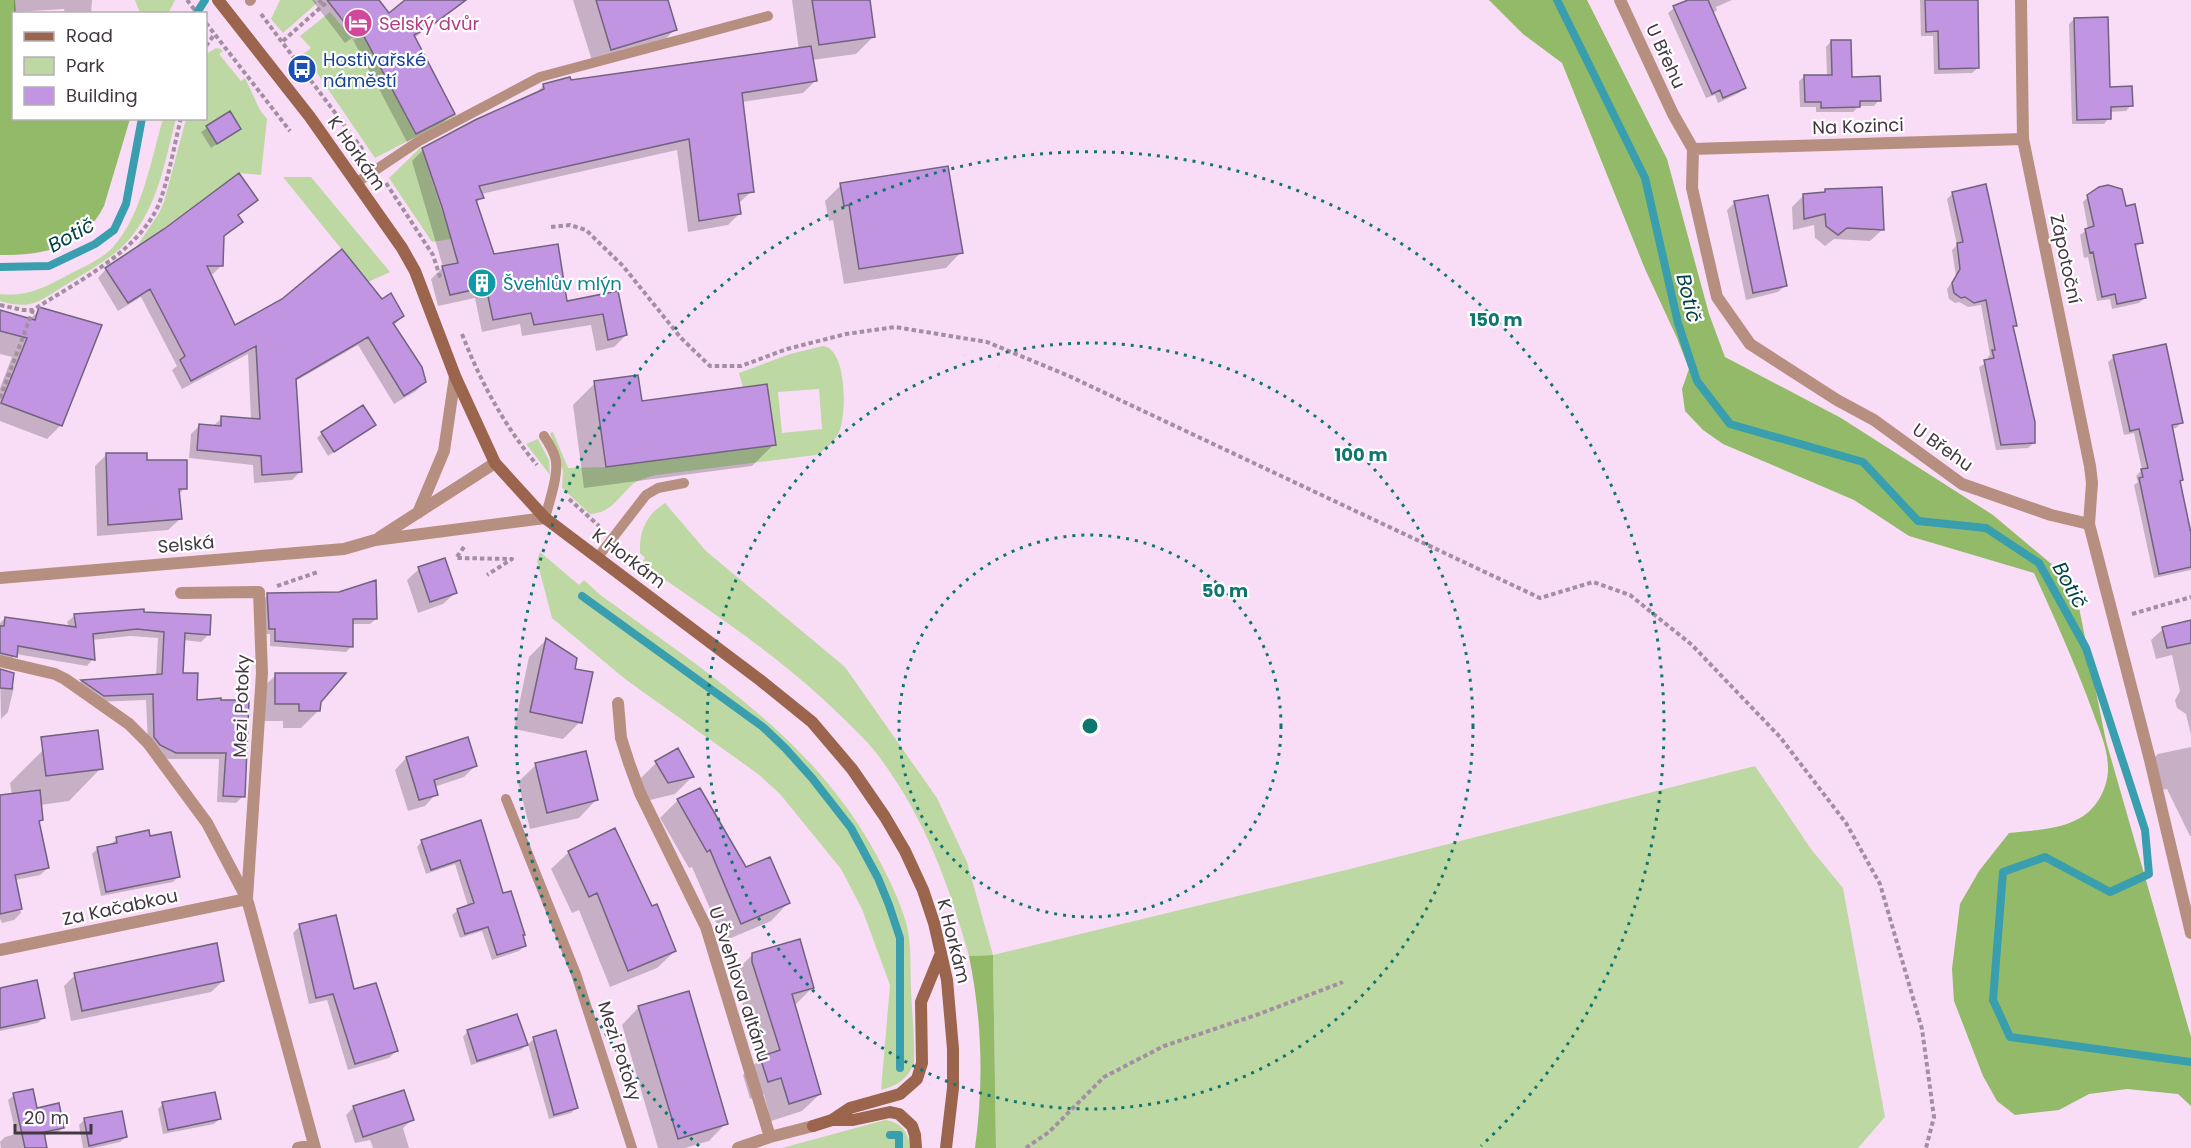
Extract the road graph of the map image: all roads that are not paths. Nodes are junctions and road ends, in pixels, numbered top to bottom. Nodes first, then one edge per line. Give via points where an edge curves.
1 (1620, 0) edge
2 (2021, 0) edge
3 (219, 1) edge
4 (768, 16) dead end
5 (2023, 139) junction
6 (1693, 148) junction
7 (356, 183) junction
8 (455, 376) junction
9 (544, 436) dead end
10 (495, 463) junction
11 (684, 483) dead end
12 (418, 513) junction
13 (545, 518) junction
14 (2089, 524) junction
15 (375, 540) junction
16 (598, 558) junction
17 (0, 578) edge
18 (181, 593) dead end
19 (0, 661) edge
20 (618, 703) dead end
21 (506, 799) dead end
22 (247, 899) junction
23 (2191, 933) edge
24 (0, 950) edge
25 (941, 953) junction
26 (832, 1120) junction
27 (813, 1126) joint
28 (770, 1137) junction
29 (314, 1146) edge
30 (297, 1148) edge
31 (632, 1148) edge
32 (738, 1148) edge
33 (916, 1148) edge
34 (946, 1148) edge

1 - 6 street, U Břehu
2 - 5 street, Zápotoční
3 - 7 main road, K Horkám
4 - 7 lane via 540,77 419,141
5 - 6 street, Na Kozinci
5 - 14 street, Zápotoční via 2090,466
6 - 14 street, U Břehu via 1692,188 1717,297 1750,344 1874,420 1962,484
7 - 8 main road, K Horkám via 410,262
8 - 10 main road, K Horkám
8 - 12 street via 444,451
9 - 13 lane via 556,463
10 - 12 street, Selská
10 - 13 main road, K Horkám
11 - 16 lane via 658,488 646,495
12 - 15 street, Selská
13 - 15 street, Selská
13 - 16 main road, K Horkám
14 - 23 street
15 - 17 street, Selská via 344,549
16 - 25 main road, K Horkám via 812,722 852,769 905,851 922,890
18 - 22 street, Mezi Potoky via 259,592 262,673
19 - 22 street, Mezi Potoky via 55,674 129,724 148,743 207,823
20 - 28 street, U Švehlova altánu via 628,763 706,927
21 - 31 lane, Mezi Potoky via 576,974
22 - 24 street, Za Kačabkou
22 - 29 street, Mezi Potoky
25 - 26 main road via 921,1002 922,1064 916,1079 900,1094 850,1108
25 - 34 main road, K Horkám via 953,1048
26 - 27 main road
26 - 33 main road via 899,1114 912,1126
27 - 28 street
28 - 32 street
29 - 30 street

